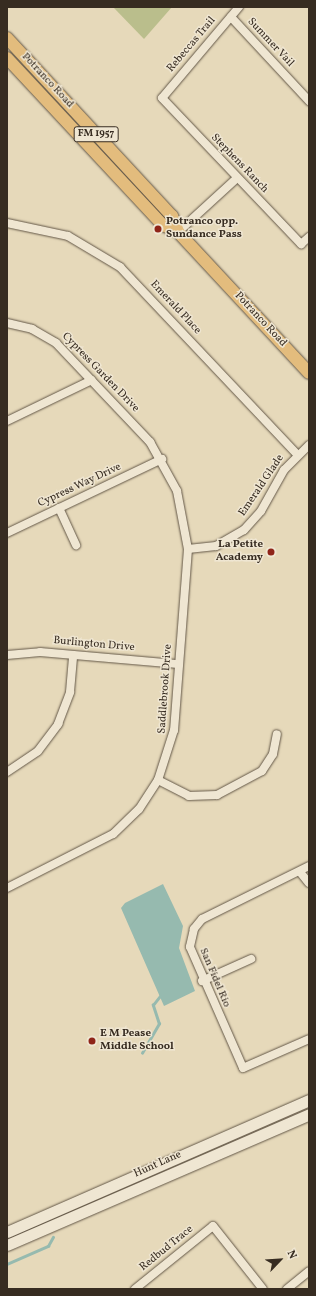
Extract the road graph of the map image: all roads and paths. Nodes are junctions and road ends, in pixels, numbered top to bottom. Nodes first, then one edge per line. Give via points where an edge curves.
1 (239, 7) edge
2 (231, 17) junction
3 (7, 38) edge
4 (7, 58) edge
5 (162, 98) joint
6 (309, 101) edge
7 (237, 178) junction
8 (7, 223) edge
9 (178, 232) junction
10 (309, 237) edge
11 (7, 322) edge
12 (309, 373) edge
13 (92, 380) junction
14 (7, 420) edge
15 (309, 445) edge
16 (298, 455) junction
17 (162, 460) junction
18 (59, 508) junction
19 (7, 533) edge
20 (76, 545) dead end
21 (188, 549) junction
22 (73, 654) junction
23 (7, 655) edge
24 (178, 664) junction
25 (277, 734) dead end
26 (7, 772) edge
27 (158, 780) junction
28 (309, 866) edge
29 (300, 872) junction
30 (309, 883) edge
31 (7, 888) edge
32 (251, 959) dead end
33 (202, 981) junction
34 (309, 1039) edge
35 (309, 1100) edge
36 (309, 1114) edge
37 (161, 1164) junction
38 (166, 1175) junction
39 (7, 1232) edge
40 (7, 1245) edge
41 (309, 1271) edge
42 (134, 1289) edge
43 (263, 1289) edge
44 (287, 1289) edge

1 - 2 street, Rebeccas Trail
2 - 5 street, Rebeccas Trail
2 - 6 street, Summer Vail
3 - 9 main road, Potranco Road / FM 1957 via 172,216
4 - 9 main road, Potranco Road / FM 1957 via 163,225
5 - 7 street, Stephens Ranch
7 - 9 street
7 - 10 street, Stephens Ranch via 301,244
8 - 16 street, Emerald Place via 68,236 120,267
9 - 12 main road, Potranco Road / FM 1957
11 - 13 street, Cypress Garden Drive via 32,329 52,339
13 - 14 street
13 - 17 street, Cypress Garden Drive
15 - 16 street, Emerald Glade
16 - 21 street, Emerald Glade via 280,475 260,513 244,530 216,546
17 - 18 street, Cypress Way Drive
17 - 21 street, Saddlebrook Drive via 182,506
18 - 19 street, Cypress Way Drive
18 - 20 street
21 - 24 street, Saddlebrook Drive
22 - 23 street, Burlington Drive via 28,652
22 - 24 street, Burlington Drive
22 - 26 street via 70,692 58,724 38,751
24 - 27 street, Saddlebrook Drive via 174,730
25 - 27 street via 274,754 262,771 217,795 189,796
27 - 31 street, Saddlebrook Drive via 139,810 113,834
28 - 29 street, San Fidel Rio
29 - 30 street
29 - 33 street, San Fidel Rio via 197,924 190,947
32 - 33 street
33 - 34 street, San Fidel Rio via 243,1068
35 - 37 main road, Hunt Lane
36 - 38 main road, Hunt Lane
37 - 38 main road
37 - 39 main road, Hunt Lane
38 - 40 main road, Hunt Lane
41 - 44 street
42 - 43 street, Redbud Trace via 213,1226

